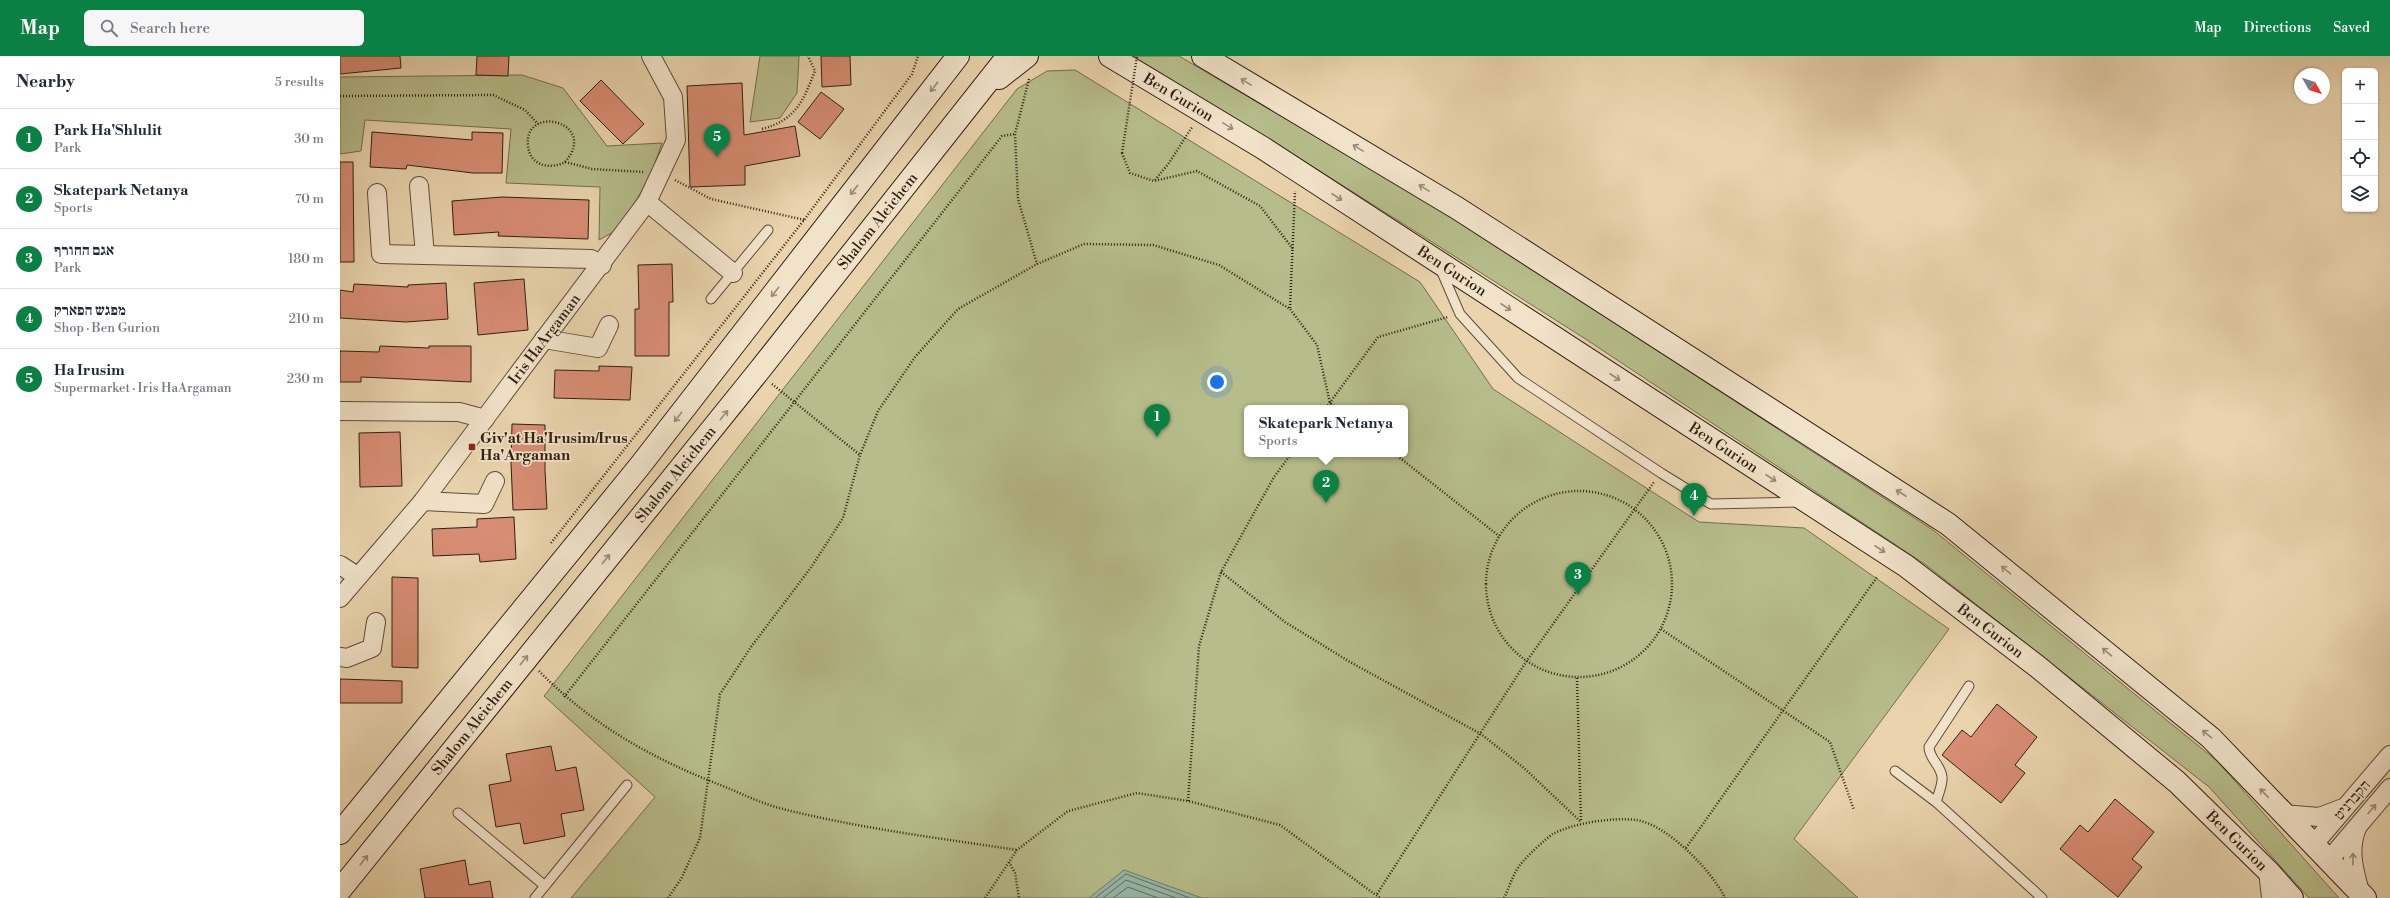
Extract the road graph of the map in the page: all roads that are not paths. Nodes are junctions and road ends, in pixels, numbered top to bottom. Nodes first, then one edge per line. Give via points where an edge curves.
1 (651, 56) edge
2 (958, 56) edge
3 (1008, 56) edge
4 (1027, 56) edge
5 (1110, 56) edge
6 (1203, 56) edge
7 (976, 97) junction
8 (419, 186) dead end
9 (376, 193) dead end
10 (647, 202) junction
11 (768, 230) dead end
12 (425, 255) junction
13 (1438, 263) junction
14 (602, 265) junction
15 (733, 273) junction
16 (711, 299) dead end
17 (609, 325) dead end
18 (544, 339) junction
19 (340, 411) edge
20 (485, 418) junction
21 (496, 481) dead end
22 (423, 501) junction
23 (1809, 502) junction
24 (340, 565) edge
25 (357, 576) junction
26 (340, 598) edge
27 (376, 622) dead end
28 (340, 657) edge
29 (1969, 686) dead end
30 (2390, 755) edge
31 (1895, 771) dead end
32 (626, 785) dead end
33 (2390, 788) edge
34 (1936, 802) junction
35 (2346, 807) junction
36 (458, 813) dead end
37 (2284, 814) junction
38 (2358, 826) junction
39 (340, 833) edge
40 (2314, 844) junction
41 (2329, 860) junction
42 (2268, 871) junction
43 (545, 886) junction
44 (340, 890) edge
45 (2362, 895) edge
46 (535, 898) edge
47 (2042, 898) edge
48 (2271, 898) edge
49 (2292, 898) edge

1 - 10 street, Iris HaArgaman via 672,97 676,140
2 -> 39 main road via 639,467
3 - 7 main road, Shalom Aleichem
4 - 7 main road
5 -> 13 main road, Ben Gurion via 1296,169
37 -> 6 main road via 2211,738 1948,524 1457,208
44 -> 7 main road, Shalom Aleichem
8 - 12 street
9 - 12 street via 381,254
10 - 14 street, Iris HaArgaman
10 - 15 street
11 - 15 lane
12 - 14 street via 591,259
13 -> 23 main road, Ben Gurion
13 - 23 lane via 1460,314 1518,378 1661,473 1712,504
14 - 18 street, Iris HaArgaman
15 - 16 lane
17 - 18 street via 598,348
18 - 20 street, Iris HaArgaman
19 - 20 street via 459,412
20 - 22 street, Iris HaArgaman
21 - 22 street via 484,504
22 - 25 street, Iris HaArgaman
23 -> 42 main road, Ben Gurion via 1906,566 2038,667 2177,782
24 - 25 street
25 - 26 street, Iris HaArgaman
27 - 28 street via 372,648 347,658
29 - 34 lane via 1929,747 1929,753 1943,778
30 - 35 street, הקברניט
31 - 34 lane
32 - 43 lane
38 -> 33 street, הקברניט
34 - 47 lane
35 - 37 street via 2319,817
35 - 40 street, הקברניט
36 - 43 lane
37 - 40 main road
38 - 41 street, הקברניט
45 -> 38 street via 2352,866 2352,839
40 - 41 main road
41 - 45 main road
42 - 48 street
42 - 49 main road, Ben Gurion
43 - 46 lane

